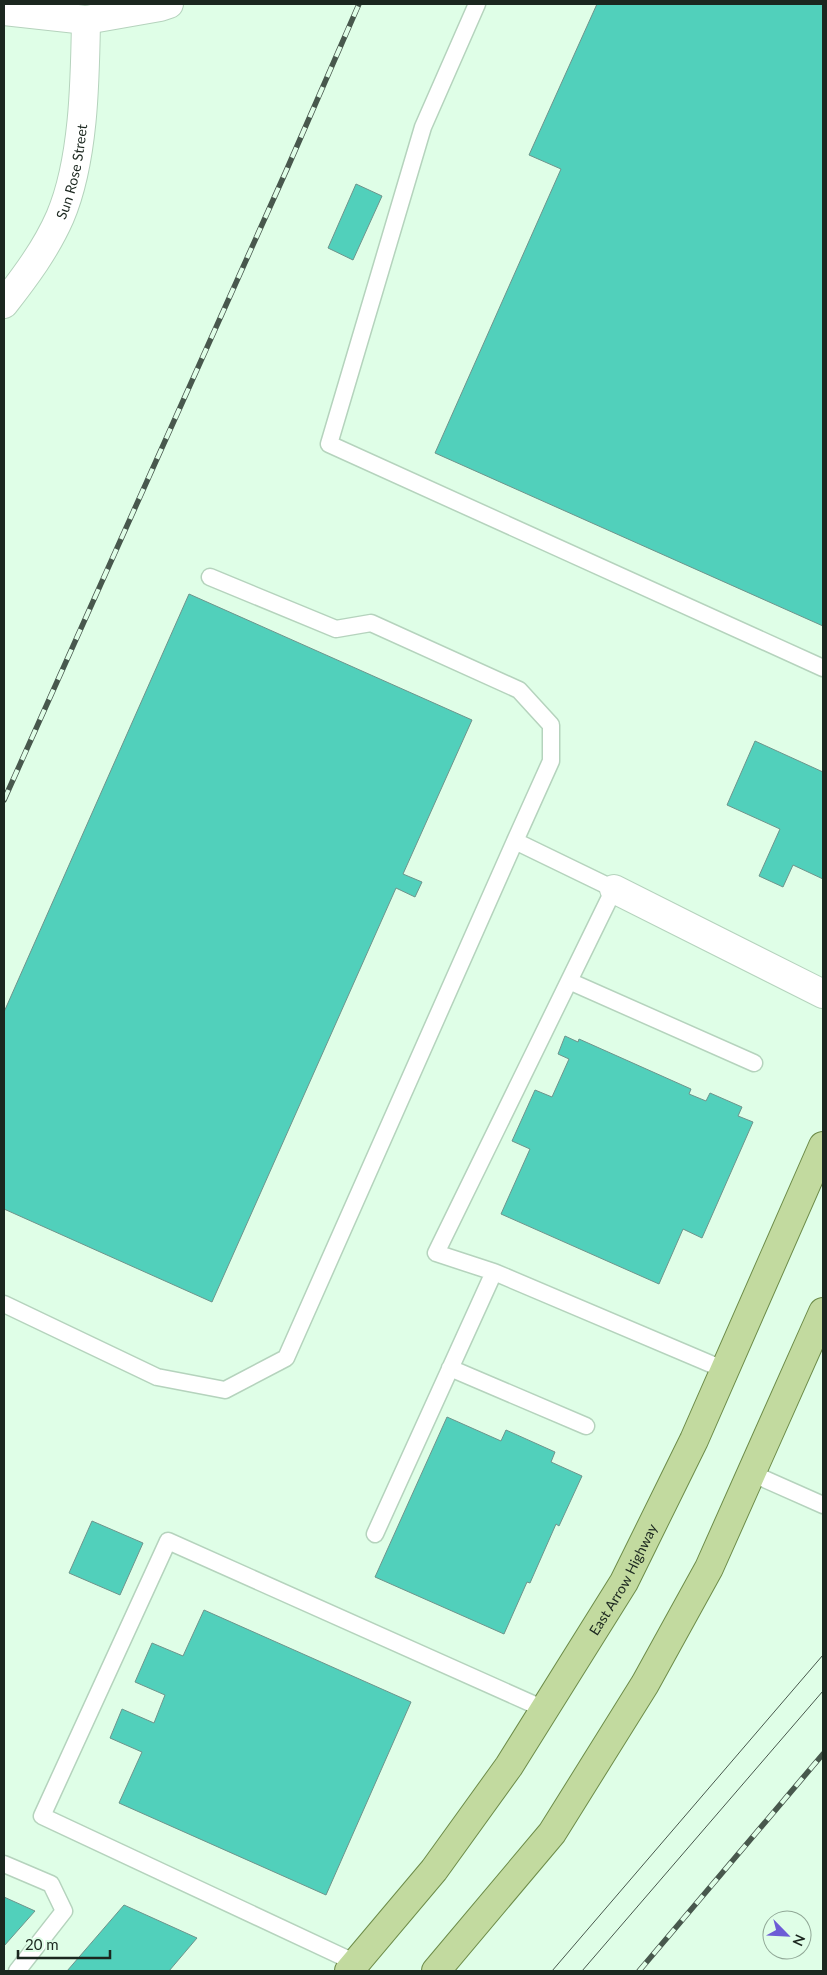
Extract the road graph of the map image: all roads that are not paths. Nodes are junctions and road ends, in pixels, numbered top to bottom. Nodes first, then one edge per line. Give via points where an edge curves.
1 (169, 4) edge
2 (477, 4) edge
3 (4, 11) edge
4 (86, 20) junction
5 (4, 304) edge
6 (210, 577) dead end
7 (823, 668) edge
8 (514, 841) junction
9 (614, 889) junction
10 (569, 981) junction
11 (823, 994) edge
12 (754, 1063) dead end
13 (823, 1146) edge
14 (494, 1272) junction
15 (4, 1304) edge
16 (823, 1312) edge
17 (450, 1368) junction
18 (725, 1370) junction
19 (586, 1426) dead end
20 (752, 1473) junction
21 (823, 1505) edge
22 (375, 1534) dead end
23 (544, 1709) junction
24 (4, 1864) edge
25 (352, 1967) edge
26 (17, 1971) edge
27 (436, 1971) edge

1 - 4 street
2 - 7 lane via 423,127 329,444
3 - 4 street
4 - 5 street, Sun Rose Street via 85,73 76,166 60,217 33,267
6 - 8 lane via 336,629 371,623 519,690 552,725 551,761
8 - 9 lane
8 - 15 lane via 286,1358 225,1390 196,1385 157,1377
9 - 10 lane
9 - 11 street
10 - 12 lane
10 - 14 lane via 436,1253
13 - 18 main road, East Arrow Highway
14 - 17 lane
14 - 18 lane
16 - 20 main road
17 - 19 lane
17 - 22 lane
18 - 23 main road, East Arrow Highway via 624,1582
20 - 21 lane
20 - 27 main road via 710,1568 650,1676 552,1833
23 - 25 main road, East Arrow Highway via 434,1870
23 - 25 lane via 168,1541 42,1816
24 - 26 lane via 51,1884 64,1911

